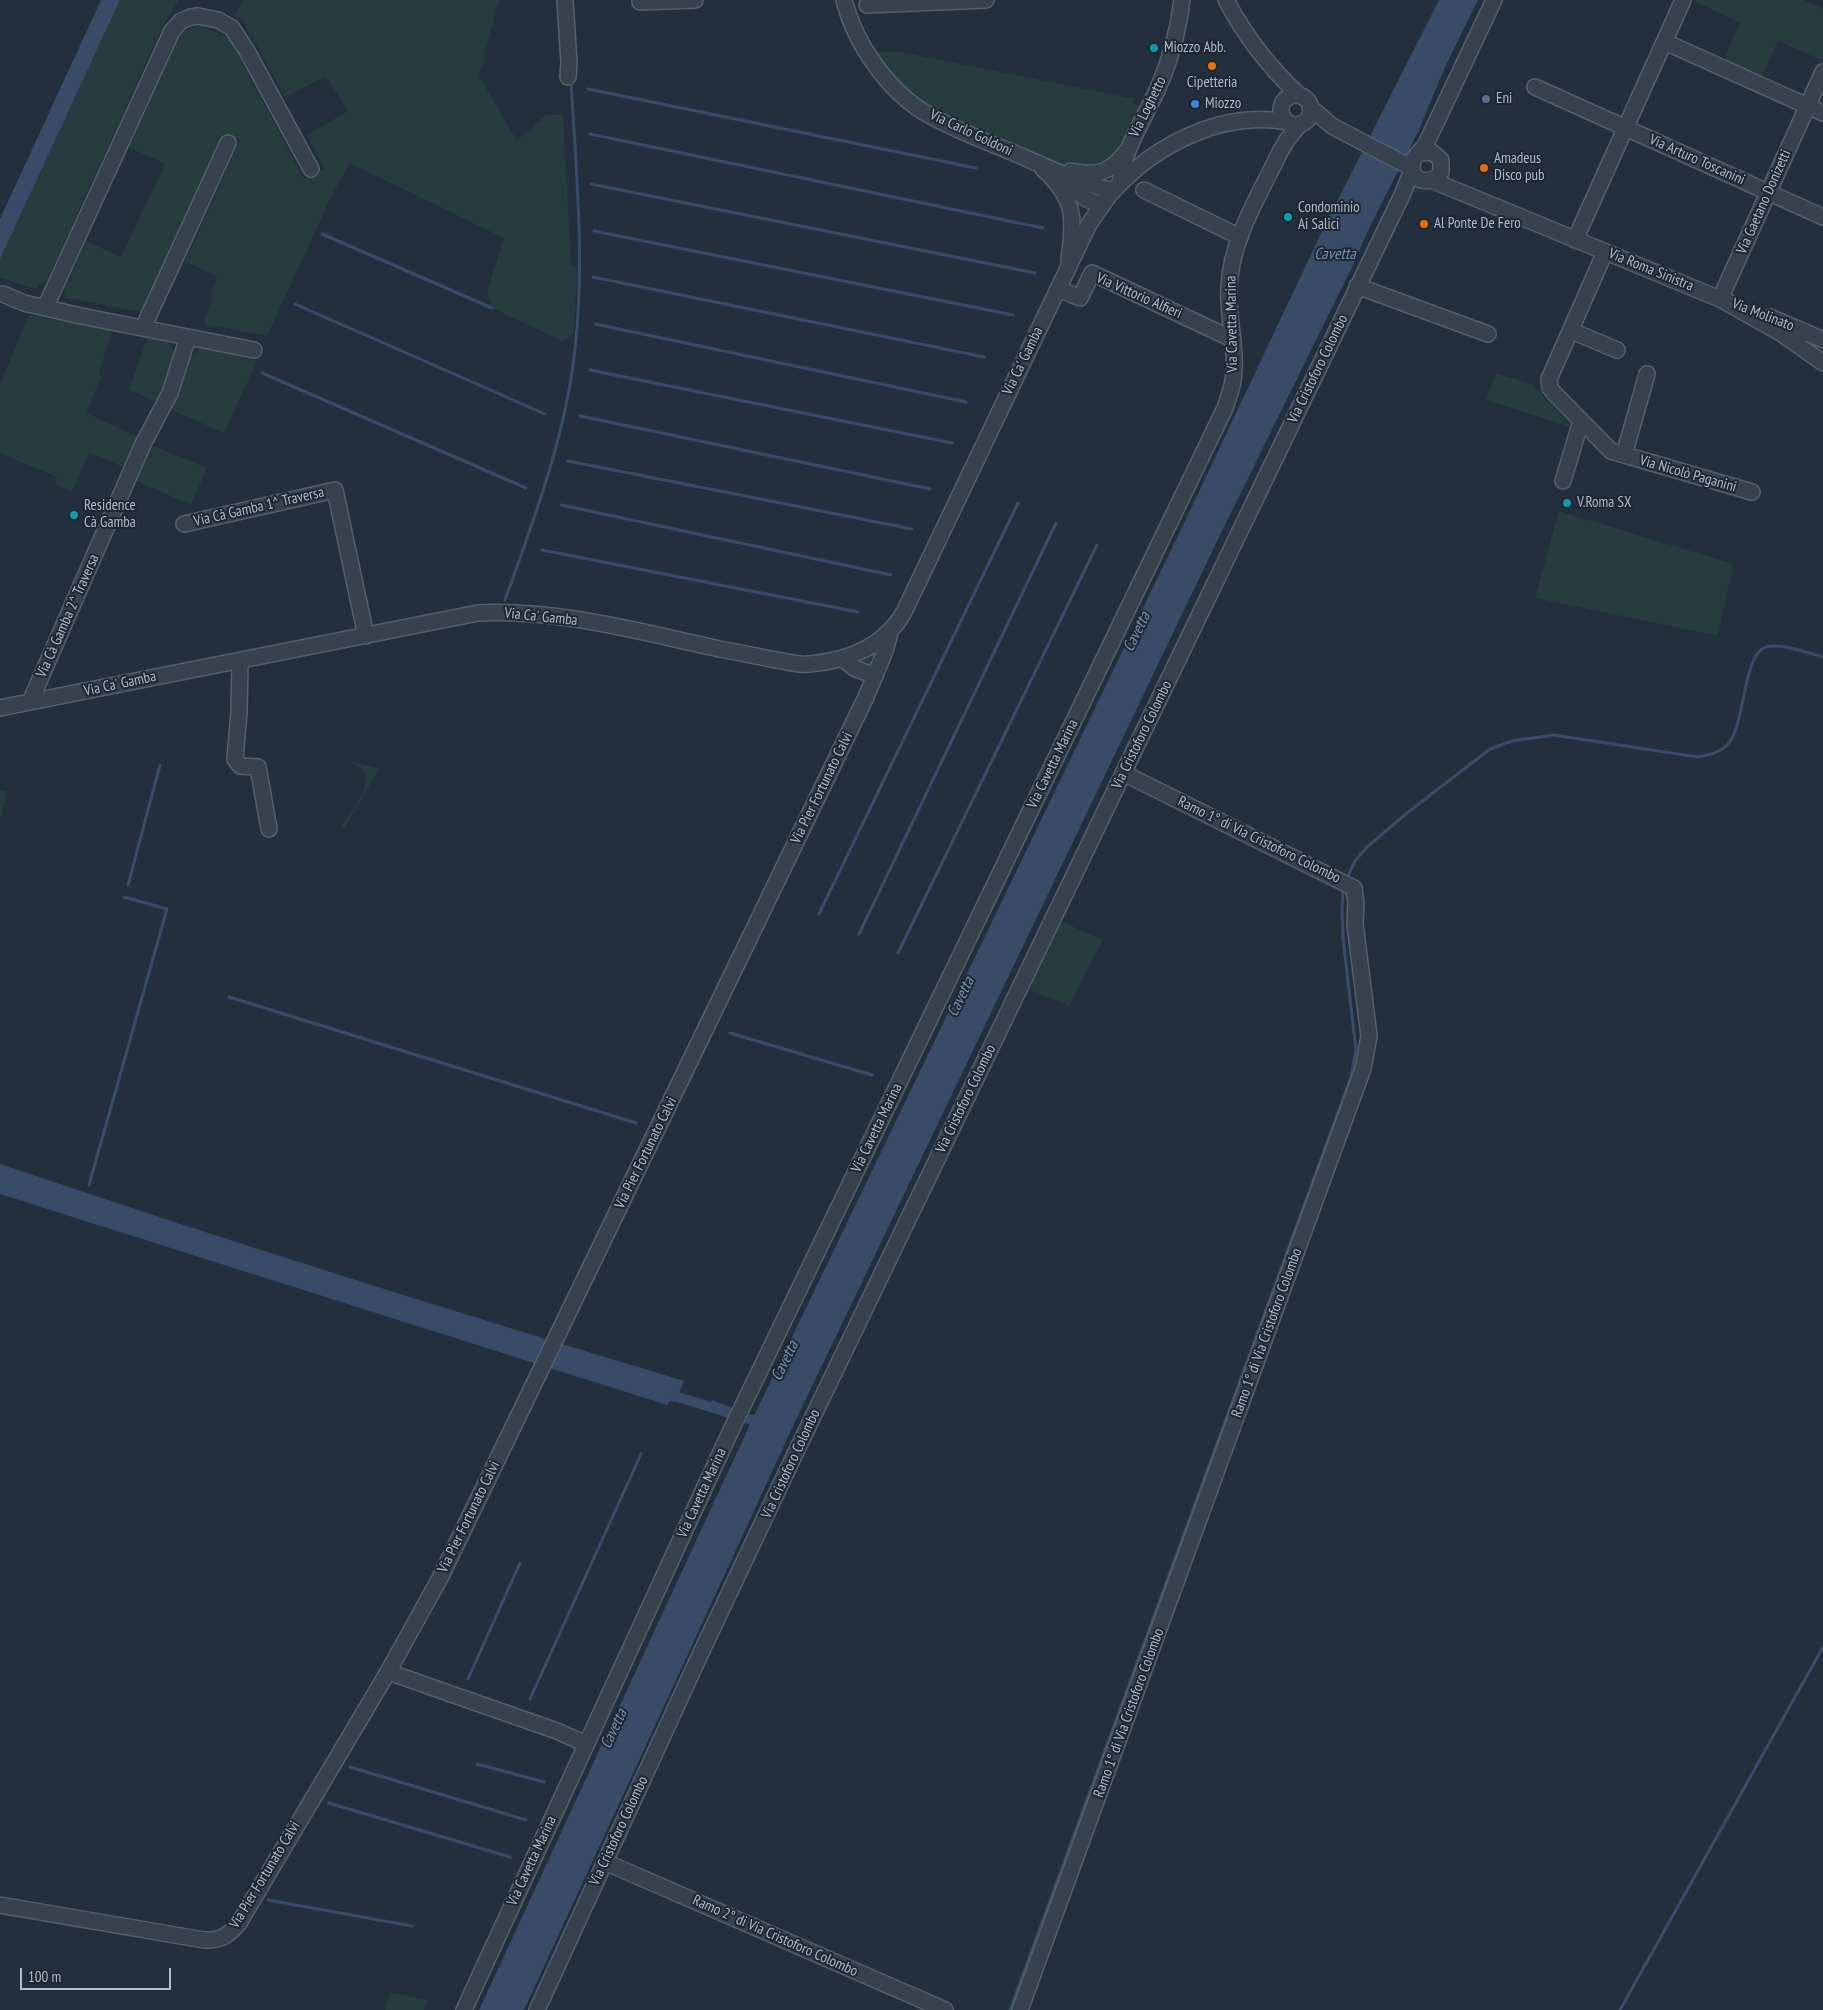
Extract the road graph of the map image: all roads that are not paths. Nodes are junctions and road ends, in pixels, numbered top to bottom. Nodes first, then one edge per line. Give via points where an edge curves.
1 (565, 0) edge
2 (695, 0) edge
3 (844, 0) edge
4 (986, 0) edge
5 (1182, 0) edge
6 (1226, 0) edge
7 (1494, 0) edge
8 (1683, 0) edge
9 (640, 2) dead end
10 (867, 5) dead end
11 (1665, 42) junction
12 (1823, 72) edge
13 (1278, 75) junction
14 (568, 77) dead end
15 (1535, 87) dead end
16 (1300, 96) junction
17 (1444, 103) junction
18 (1282, 105) junction
19 (1808, 106) junction
20 (1310, 107) junction
21 (1823, 113) edge
22 (1256, 119) junction
23 (1295, 123) junction
24 (1626, 128) junction
25 (1338, 129) junction
26 (228, 143) dead end
27 (1128, 148) junction
28 (1439, 161) junction
29 (1416, 166) junction
30 (1047, 168) junction
31 (311, 169) dead end
32 (1116, 188) junction
33 (1144, 190) dead end
34 (1768, 192) junction
35 (1468, 195) junction
36 (1103, 204) junction
37 (1823, 216) edge
38 (1240, 237) junction
39 (1575, 240) junction
40 (1605, 252) junction
41 (1067, 272) junction
42 (1357, 286) junction
43 (1059, 288) junction
44 (3, 294) dead end
45 (1720, 299) junction
46 (45, 308) junction
47 (143, 328) junction
48 (1572, 331) junction
49 (1488, 334) dead end
50 (188, 337) junction
51 (1800, 337) junction
52 (1232, 338) junction
53 (1823, 340) edge
54 (254, 350) dead end
55 (1617, 350) dead end
56 (1823, 363) edge
57 (1647, 374) dead end
58 (1581, 421) junction
59 (1624, 455) junction
60 (1562, 481) dead end
61 (1752, 492) dead end
62 (184, 524) dead end
63 (890, 633) junction
64 (366, 636) junction
65 (843, 659) junction
66 (240, 660) junction
67 (875, 676) junction
68 (30, 702) junction
69 (0, 708) edge
70 (1123, 773) junction
71 (269, 829) dead end
72 (391, 1667) junction
73 (586, 1744) junction
74 (605, 1862) junction
75 (0, 1905) edge
76 (464, 2010) edge
77 (538, 2010) edge
78 (945, 2010) edge
79 (1020, 2010) edge

1 - 14 street
2 - 9 street
3 - 30 street, Via Carlo Goldoni via 861,42 898,91 926,113
4 - 10 street
5 - 27 street, Via Loghetto via 1170,60
6 - 13 street via 1253,44
7 - 17 street
8 - 11 street
11 - 19 street
11 - 24 street
12 - 19 street, Via Gaetano Donizetti
13 - 16 street
13 - 18 street
15 - 24 street, Via Arturo Toscanini
16 - 18 street via 1291,96
16 - 20 street
17 - 28 street via 1438,132
17 - 29 street
18 - 22 street, Via Ca' Gamba
18 - 23 street via 1282,117
19 - 21 street
19 - 34 street, Via Gaetano Donizetti
20 - 23 street via 1309,116
20 - 25 street
22 - 23 street, Via Ca' Gamba
22 - 32 street, Via Ca' Gamba via 1214,126 1182,139
23 - 25 street, Via Ca' Gamba
23 - 38 street, Via Cavetta Marina
24 - 34 street, Via Arturo Toscanini
24 - 39 street
25 - 29 street, Via Roma Sinistra
26 - 47 street
27 - 30 street, Via Carlo Goldoni via 1113,166 1099,173
27 - 32 street, Via Loghetto
28 - 29 street via 1429,151
28 - 29 street, Via Cristoforo Colombo via 1438,177
28 - 35 street, Via Roma Sinistra
29 - 35 street, Via Roma Sinistra
29 - 42 street, Via Cristoforo Colombo via 1412,184 1403,193
30 - 32 street, Via Carlo Goldoni via 1086,183
30 - 36 street, Via Carlo Goldoni via 1088,202
30 - 41 street, Via Carlo Goldoni via 1070,205
31 - 46 street via 232,28 207,16 181,21 172,31
32 - 36 street, Via Ca' Gamba
33 - 38 street
34 - 37 street, Via Arturo Toscanini
34 - 45 street, Via Gaetano Donizetti
35 - 39 street, Via Roma Sinistra
36 - 41 street, Via Ca' Gamba via 1089,224
38 - 52 street, Via Cavetta Marina via 1228,288
39 - 40 street, Via Roma Sinistra
40 - 45 street, Via Roma Sinistra
40 - 48 street, Via Nicolò Paganini
41 - 43 street, Via Ca' Gamba
42 - 49 street
42 - 70 street, Via Cristoforo Colombo
43 - 52 street, Via Vittorio Alfieri via 1080,298 1092,273
43 - 63 street, Via Ca' Gamba via 904,612
44 - 46 street
45 - 51 street, Via Roma Sinistra
46 - 47 street
47 - 50 street
48 - 55 street
48 - 58 street, Via Nicolò Paganini via 1550,379 1550,388
50 - 54 street
50 - 68 street, Via Cà Gamba 2^ Traversa via 170,393 143,444
51 - 53 street, Via Molinato
51 - 56 street, Via Roma Sinistra
52 - 73 street, Via Cavetta Marina via 1234,372 1225,408 732,1428
57 - 59 street, Via Nicolò Paganini
58 - 59 street, Via Nicolò Paganini via 1611,451
58 - 60 street
59 - 61 street, Via Nicolò Paganini
62 - 64 street, Via Cà Gamba 1^ Traversa via 335,490
63 - 65 street, Via Ca' Gamba via 861,652
63 - 67 street, Via Pier Fortunato Calvi
64 - 65 street, Via Ca' Gamba via 461,616 525,613 564,617 807,665
64 - 66 street, Via Ca' Gamba
65 - 67 street via 854,668
66 - 68 street, Via Ca' Gamba
66 - 71 street via 235,759 240,766 258,767
67 - 72 street, Via Pier Fortunato Calvi via 440,1578
68 - 69 street, Via Ca' Gamba
70 - 74 street, Via Cristoforo Colombo via 698,1657
70 - 79 street, Ramo 1° di Via Cristoforo Colombo via 1354,888 1355,924 1369,1036 1363,1069
72 - 73 street via 394,1674
72 - 75 street, Via Pier Fortunato Calvi via 230,1934 204,1940
73 - 76 street, Via Cavetta Marina
74 - 77 street, Via Cristoforo Colombo
74 - 78 street, Ramo 2° di Via Cristoforo Colombo

